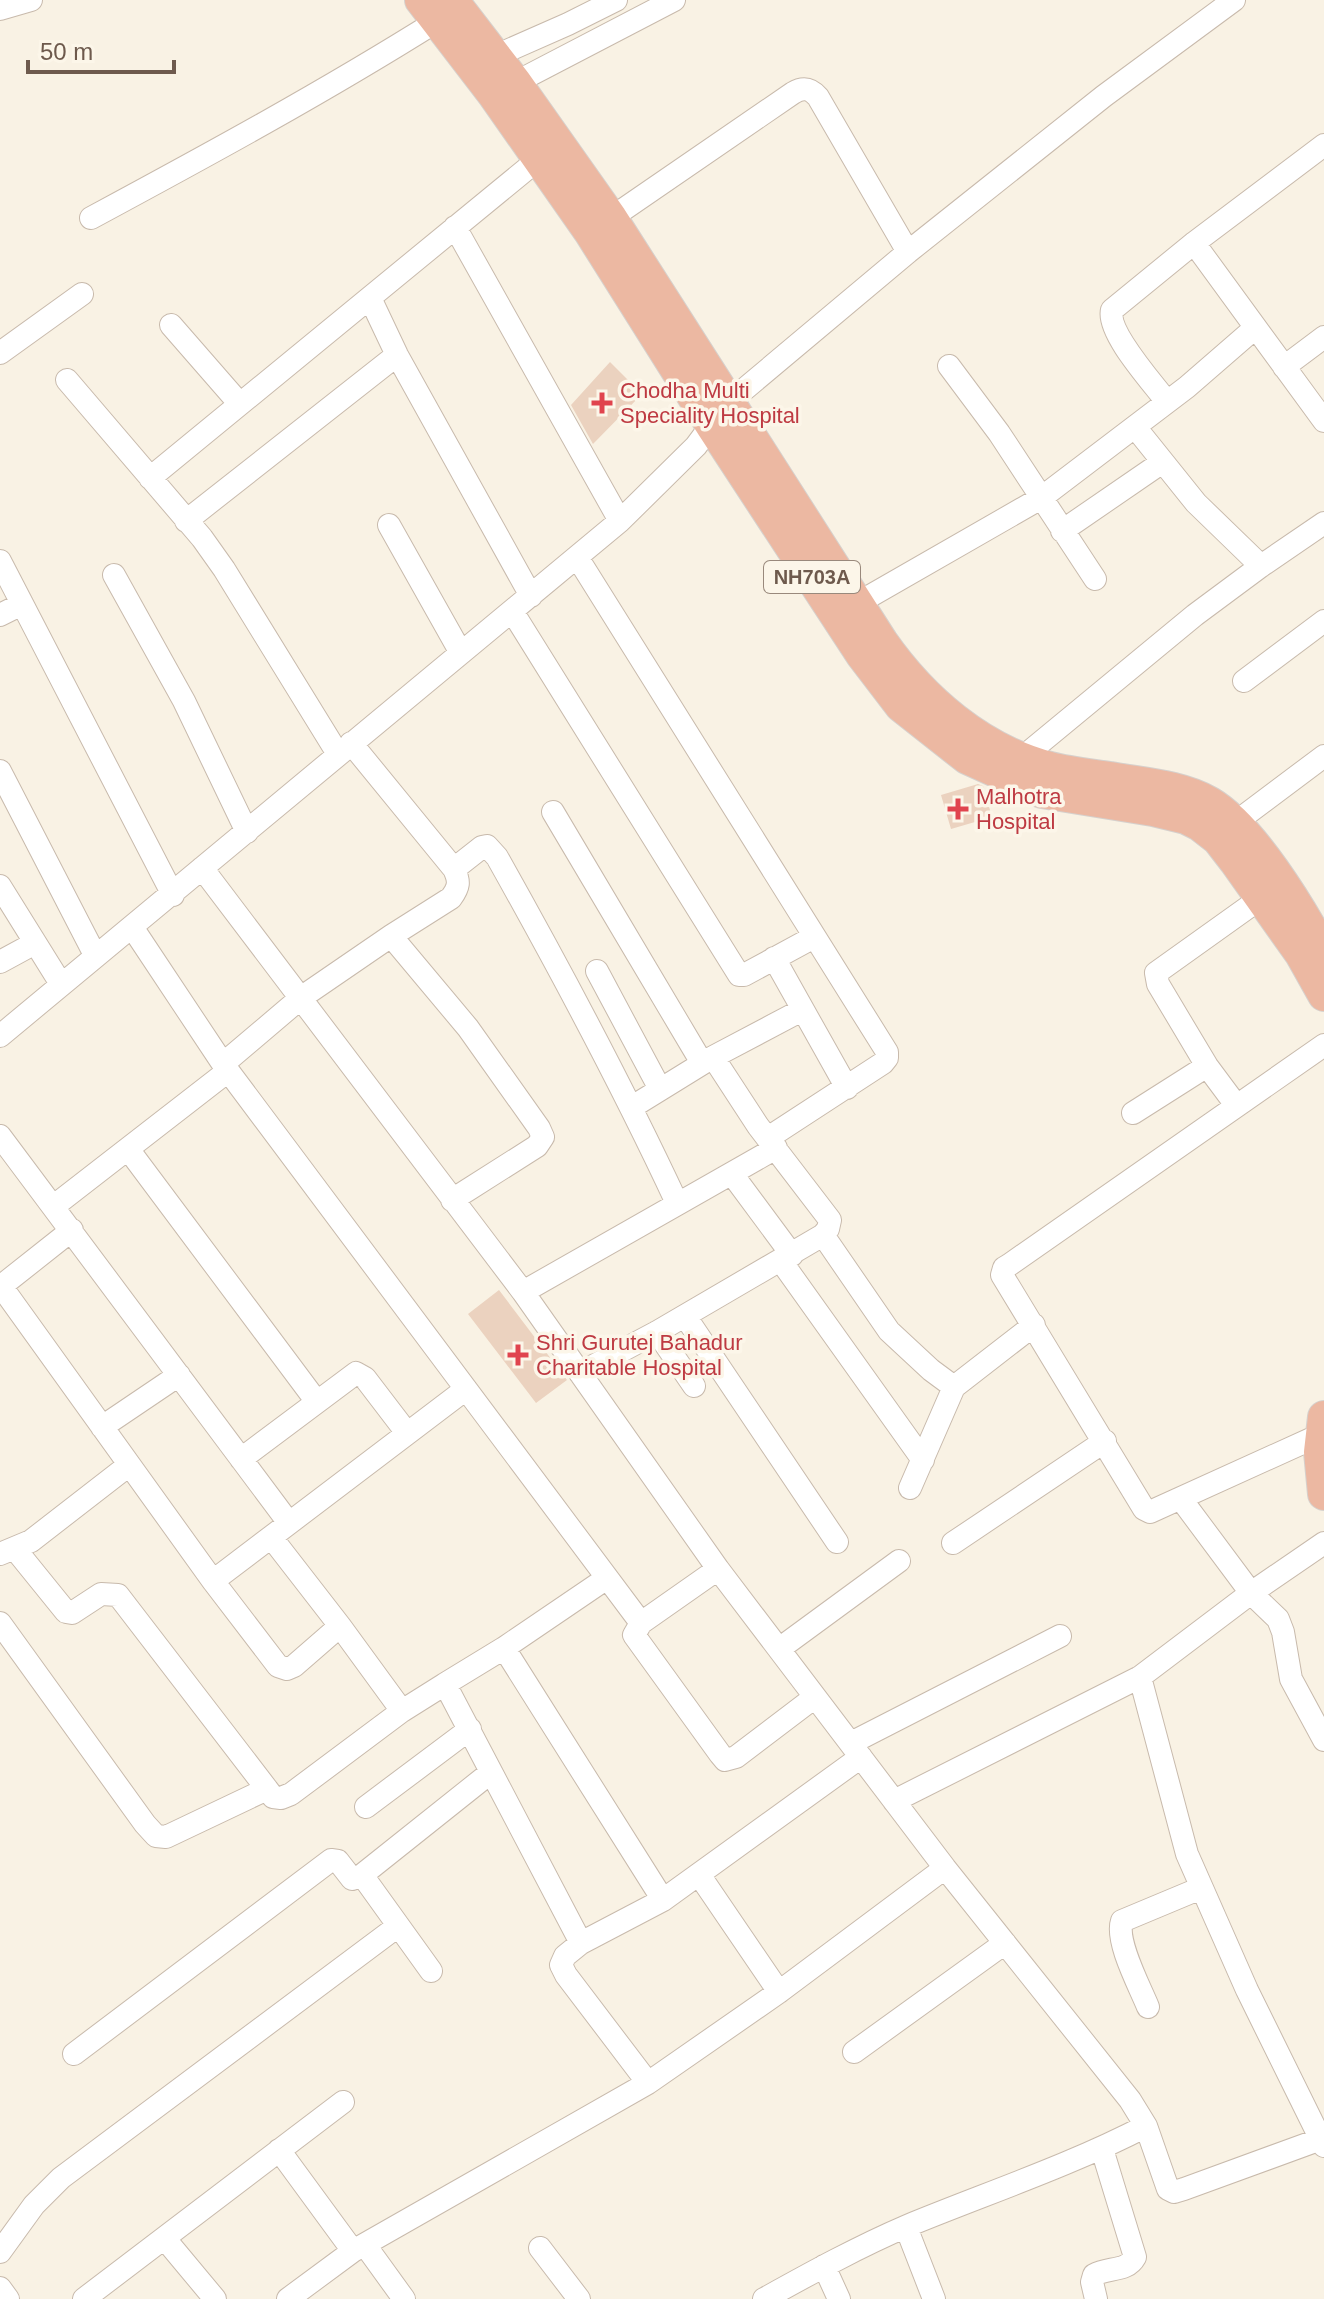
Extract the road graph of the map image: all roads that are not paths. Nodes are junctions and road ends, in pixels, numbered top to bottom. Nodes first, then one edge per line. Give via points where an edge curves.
1 (31, 0) edge
2 (616, 0) edge
3 (674, 0) edge
4 (1234, 0) edge
5 (437, 7) edge
6 (0, 9) edge
7 (484, 62) junction
8 (505, 88) junction
9 (1324, 145) edge
10 (540, 158) junction
11 (91, 218) dead end
12 (611, 218) junction
13 (455, 227) junction
14 (1194, 243) junction
15 (908, 252) junction
16 (82, 294) dead end
17 (370, 298) junction
18 (171, 325) dead end
19 (1255, 328) junction
20 (1324, 337) edge
21 (0, 353) edge
22 (397, 355) junction
23 (949, 366) dead end
24 (1284, 367) junction
25 (67, 380) dead end
26 (1167, 402) junction
27 (239, 403) junction
28 (720, 414) junction
29 (1324, 421) edge
30 (1135, 427) junction
31 (1161, 463) junction
32 (150, 478) junction
33 (1041, 498) junction
34 (186, 521) junction
35 (620, 521) junction
36 (389, 525) dead end
37 (1321, 530) edge
38 (1062, 531) junction
39 (577, 557) junction
40 (0, 561) edge
41 (1261, 566) junction
42 (114, 575) dead end
43 (1095, 579) dead end
44 (531, 596) junction
45 (858, 603) junction
46 (22, 604) junction
47 (512, 611) junction
48 (0, 615) edge
49 (1324, 621) edge
50 (461, 653) junction
51 (1244, 681) dead end
52 (344, 749) junction
53 (1324, 756) edge
54 (1023, 757) junction
55 (0, 771) edge
56 (553, 812) dead end
57 (1236, 822) junction
58 (247, 832) junction
59 (202, 868) junction
60 (454, 869) junction
61 (0, 886) edge
62 (173, 895) junction
63 (1261, 898) junction
64 (132, 927) junction
65 (391, 936) junction
66 (814, 937) junction
67 (35, 943) junction
68 (1324, 952) edge
69 (95, 955) junction
70 (774, 958) junction
71 (0, 962) edge
72 (597, 971) dead end
73 (61, 984) junction
74 (1324, 995) edge
75 (302, 997) junction
76 (802, 1010) junction
77 (0, 1036) edge
78 (1324, 1045) edge
79 (708, 1060) junction
80 (1207, 1066) junction
81 (225, 1068) junction
82 (847, 1088) junction
83 (660, 1089) junction
84 (1236, 1105) junction
85 (632, 1107) junction
86 (1133, 1113) dead end
87 (0, 1136) edge
88 (772, 1143) junction
89 (128, 1149) junction
90 (732, 1174) junction
91 (452, 1200) junction
92 (677, 1203) junction
93 (54, 1206) junction
94 (72, 1230) junction
95 (823, 1235) junction
96 (786, 1258) junction
97 (1, 1286) edge
98 (523, 1292) junction
99 (685, 1316) junction
100 (1034, 1325) junction
101 (657, 1332) junction
102 (580, 1373) junction
103 (179, 1375) junction
104 (694, 1386) dead end
105 (954, 1387) junction
106 (466, 1389) junction
107 (317, 1402) junction
108 (1323, 1426) edge
109 (102, 1427) junction
110 (407, 1433) junction
111 (1105, 1441) junction
112 (241, 1459) junction
113 (923, 1460) junction
114 (129, 1465) junction
115 (910, 1488) dead end
116 (1324, 1494) edge
117 (1181, 1499) junction
118 (280, 1530) junction
119 (837, 1542) dead end
120 (953, 1543) dead end
121 (1324, 1543) edge
122 (8, 1552) edge
123 (899, 1561) dead end
124 (718, 1569) junction
125 (607, 1578) junction
126 (213, 1581) junction
127 (1251, 1593) junction
128 (0, 1623) edge
129 (641, 1623) junction
130 (340, 1626) junction
131 (1060, 1636) dead end
132 (504, 1648) junction
133 (779, 1649) junction
134 (1140, 1677) junction
135 (445, 1684) junction
136 (815, 1697) junction
137 (402, 1711) junction
138 (470, 1729) junction
139 (1324, 1740) edge
140 (856, 1750) junction
141 (490, 1773) junction
142 (267, 1789) junction
143 (894, 1801) junction
144 (366, 1807) dead end
145 (945, 1868) junction
146 (362, 1875) junction
147 (700, 1876) junction
148 (1201, 1888) junction
149 (663, 1900) junction
150 (398, 1926) junction
151 (581, 1943) junction
152 (1005, 1943) junction
153 (431, 1971) dead end
154 (779, 1992) junction
155 (1148, 2007) dead end
156 (854, 2052) dead end
157 (74, 2054) dead end
158 (648, 2083) junction
159 (343, 2102) dead end
160 (1318, 2113) edge
161 (1146, 2126) junction
162 (1322, 2143) edge
163 (1102, 2149) junction
164 (279, 2150) junction
165 (906, 2227) junction
166 (165, 2239) junction
167 (359, 2248) junction
168 (540, 2248) dead end
169 (0, 2252) edge
170 (824, 2266) junction
171 (0, 2288) edge
172 (8, 2299) edge
173 (84, 2299) edge
174 (215, 2299) edge
175 (288, 2299) edge
176 (404, 2299) edge
177 (579, 2299) edge
178 (764, 2299) edge
179 (839, 2299) edge
180 (934, 2299) edge
181 (1096, 2299) edge

1 - 6 street
2 - 7 street
3 - 8 street
4 - 15 street
5 - 7 highway, NH703A
5 - 11 street via 253,131
7 - 8 highway, NH703A
8 - 10 highway, NH703A
8 - 12 highway, NH703A
9 - 14 street
10 - 13 street
10 - 28 highway, NH703A
12 - 15 street via 805,88 818,97
12 - 28 highway, NH703A
13 - 17 street
13 - 35 street
14 - 19 street
14 - 26 street via 1116,304 1110,316 1119,337
15 - 28 street
16 - 21 street
17 - 22 street
17 - 27 street
18 - 27 street
19 - 24 street
19 - 26 street
20 - 24 street
22 - 34 street
22 - 44 street
23 - 33 street
24 - 29 street
25 - 32 street
26 - 30 street
27 - 32 street
28 - 35 street via 696,446
28 - 45 highway, NH703A
28 - 63 highway, NH703A via 862,655 901,706 967,758 1042,792 1186,818 1218,839
30 - 31 street
30 - 33 street
31 - 38 street
31 - 41 street
32 - 34 street
33 - 38 street
33 - 45 street
34 - 52 street
35 - 39 street
36 - 50 street
37 - 41 street
38 - 43 street
39 - 44 street
39 - 66 street
40 - 46 street
41 - 54 street
42 - 58 street via 184,701
44 - 47 street
45 - 54 highway, NH703A via 918,689 980,736
46 - 48 street
46 - 62 street
47 - 50 street
47 - 70 street via 733,969 744,975
49 - 51 street
50 - 52 street
52 - 58 street
52 - 60 street
53 - 57 street
54 - 57 highway, NH703A via 1048,768 1195,795
55 - 69 street
56 - 79 street
57 - 68 highway, NH703A
58 - 59 street
59 - 62 street
59 - 75 street
60 - 65 street via 459,881 451,898
60 - 85 street via 482,847 497,857
61 - 67 street
62 - 64 street
63 - 74 highway, NH703A
63 - 80 street via 1156,973
64 - 69 street
64 - 81 street
65 - 75 street
65 - 91 street via 468,1028 543,1137
66 - 70 street
66 - 82 street via 887,1052 883,1063
67 - 71 street
67 - 73 street
69 - 73 street
70 - 76 street
72 - 83 street
73 - 77 street
75 - 81 street
75 - 91 street
76 - 79 street
76 - 82 street
78 - 84 street
79 - 83 street
79 - 88 street
80 - 84 street
80 - 86 street
81 - 89 street
81 - 106 street
82 - 88 street
83 - 85 street
84 - 100 street via 1004,1268 1004,1281
85 - 92 street
87 - 93 street
88 - 90 street
88 - 95 street via 830,1220
89 - 93 street
89 - 107 street
90 - 92 street
90 - 96 street
91 - 98 street
92 - 98 street
93 - 94 street
94 - 97 street
94 - 103 street
95 - 96 street
95 - 105 street via 889,1331
96 - 99 street
96 - 113 street
97 - 109 street
98 - 102 street
99 - 101 street
99 - 119 street
100 - 105 street
100 - 111 street
101 - 102 street
101 - 104 street
102 - 124 street
103 - 109 street
103 - 112 street
105 - 113 street
106 - 110 street
106 - 125 street
107 - 110 street via 361,1374
107 - 112 street
108 - 116 highway
108 - 117 street
109 - 114 street
110 - 118 street
111 - 117 street via 1144,1509 1157,1511
111 - 120 street
112 - 118 street
113 - 115 street
114 - 122 street via 42,1533
114 - 126 street
117 - 127 street
118 - 126 street
118 - 130 street
121 - 127 street
122 - 142 street via 66,1612 101,1594 118,1595
123 - 133 street
124 - 129 street
124 - 133 street
125 - 129 street
125 - 132 street
126 - 130 street via 283,1669 294,1666
127 - 134 street
127 - 139 street via 1282,1626 1291,1679
128 - 142 street via 156,1836 166,1837
129 - 136 street via 634,1635 637,1641 725,1760
130 - 137 street
131 - 140 street
132 - 135 street
132 - 149 street
133 - 136 street
134 - 143 street
134 - 148 street via 1172,1806
135 - 137 street
135 - 138 street
136 - 140 street
137 - 142 street via 291,1794 273,1797
138 - 141 street
138 - 144 street
140 - 143 street
140 - 147 street
141 - 146 street
141 - 151 street
143 - 145 street
145 - 152 street
145 - 154 street
146 - 150 street
146 - 157 street via 352,1879 331,1860
147 - 149 street
147 - 154 street
148 - 155 street via 1122,1921 1122,1940
148 - 160 street via 1247,1990
149 - 151 street
150 - 153 street
150 - 169 street via 61,2178
151 - 158 street via 561,1965
152 - 156 street
152 - 161 street
154 - 158 street
158 - 167 street
159 - 164 street
160 - 162 street
161 - 162 street via 1164,2182 1174,2192
161 - 163 street
163 - 165 street
163 - 181 street via 1135,2257 1126,2267 1094,2275
164 - 166 street
164 - 167 street
165 - 170 street
165 - 180 street
166 - 173 street
166 - 174 street
167 - 175 street
167 - 176 street
168 - 177 street
170 - 178 street
170 - 179 street
171 - 172 street

